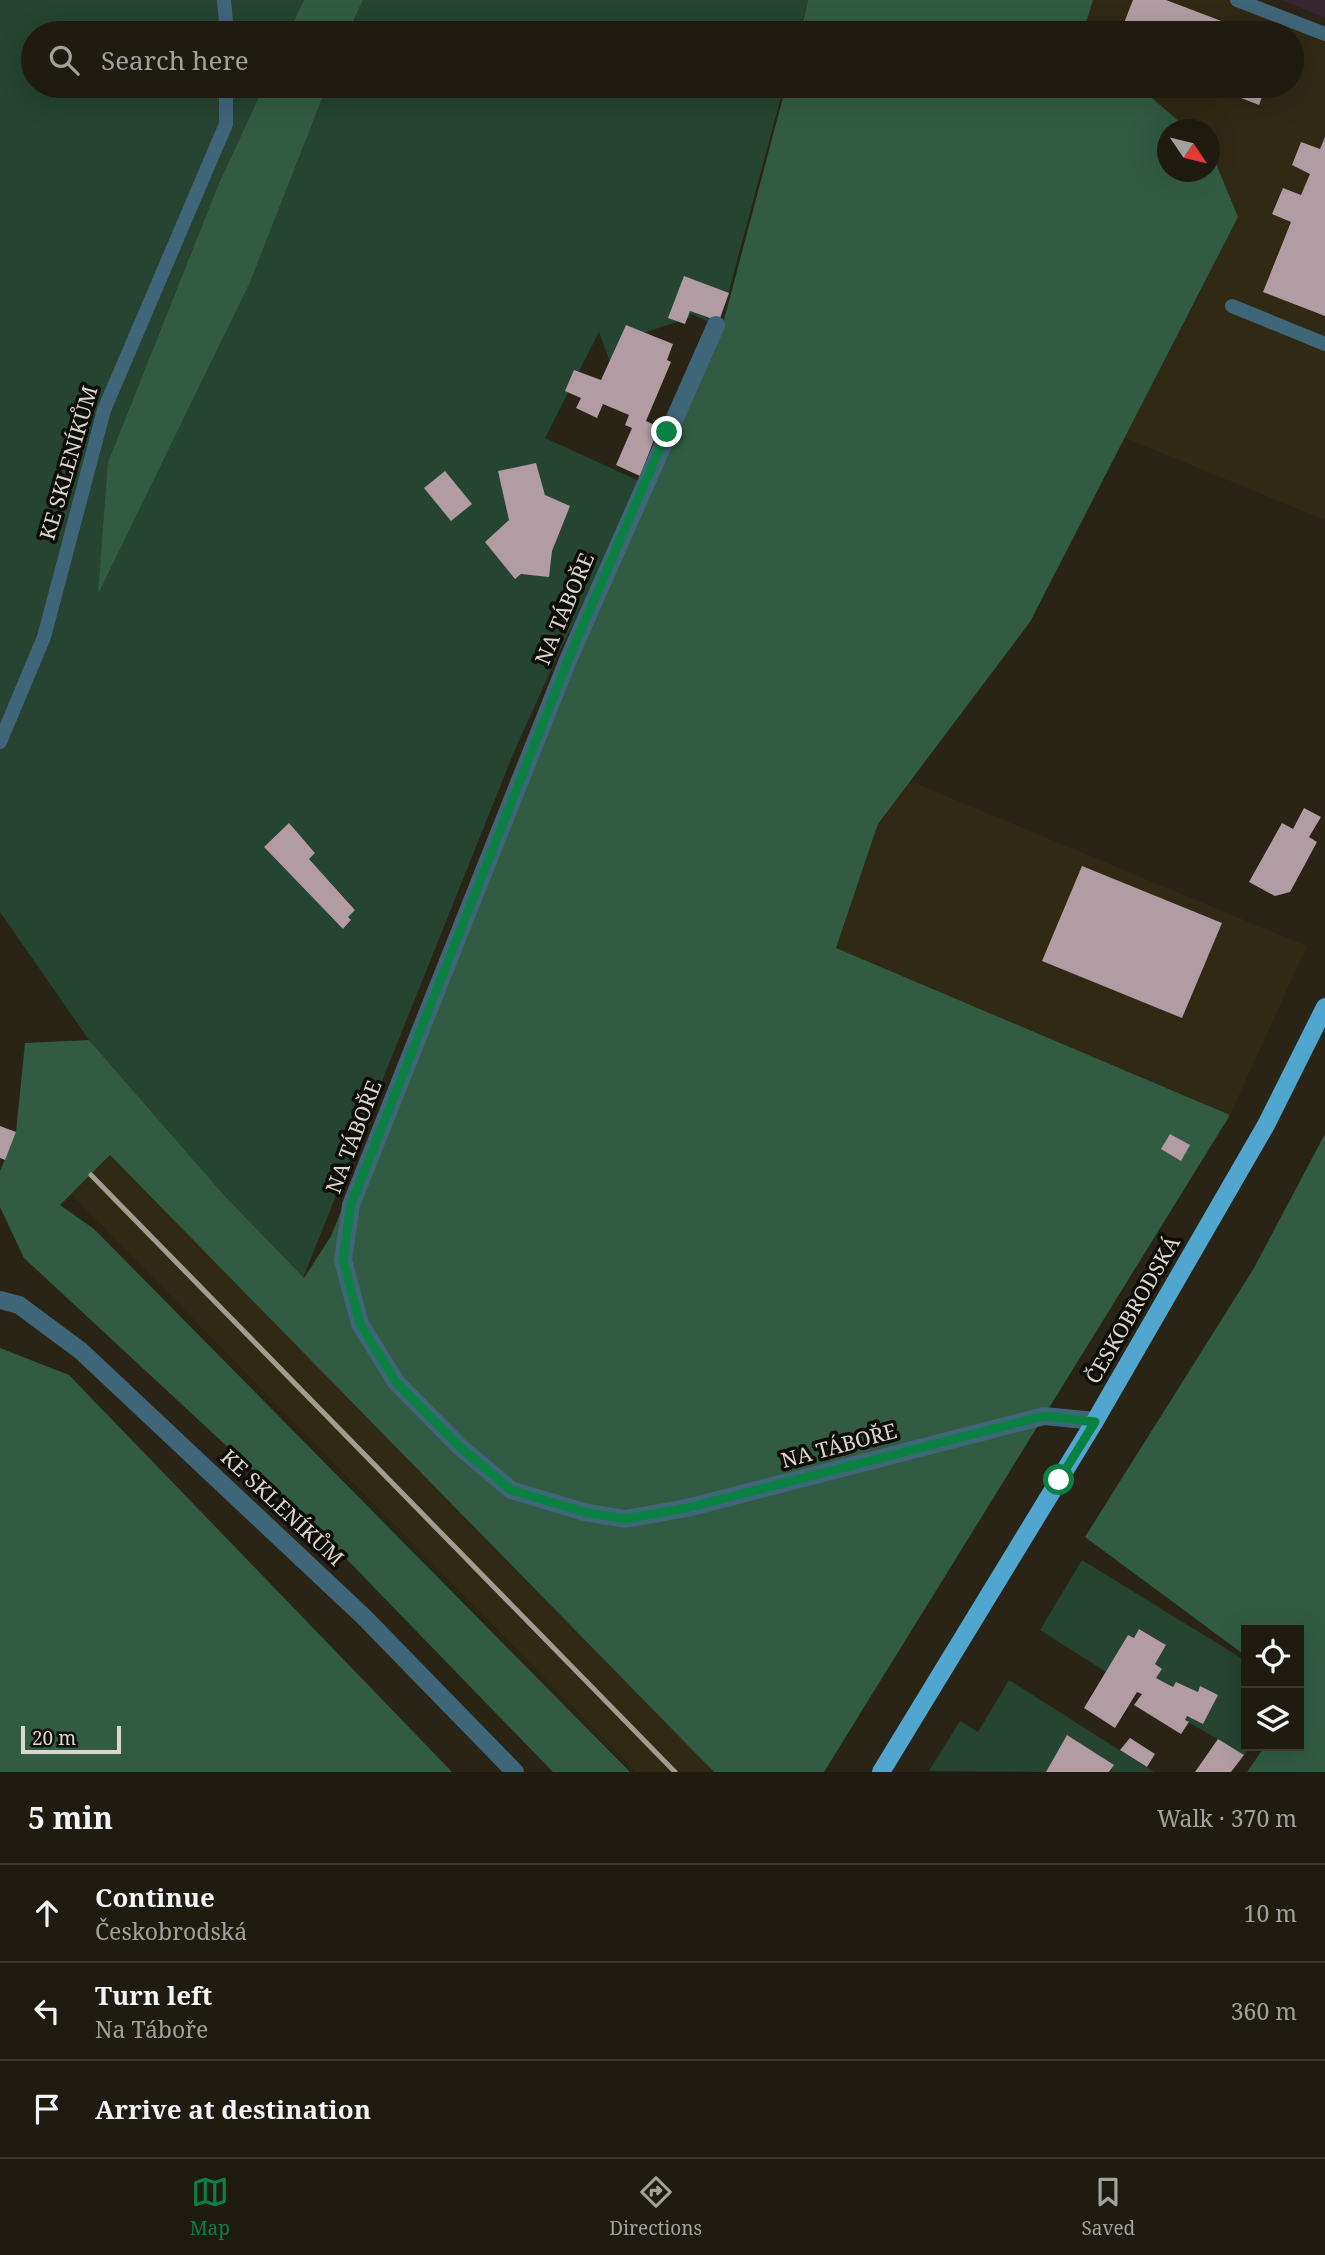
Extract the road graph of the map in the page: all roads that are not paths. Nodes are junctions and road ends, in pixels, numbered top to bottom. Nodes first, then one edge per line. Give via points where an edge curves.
1 (224, 0) edge
2 (1237, 0) edge
3 (226, 21) edge
4 (1291, 21) edge
5 (1304, 26) edge
6 (1325, 34) edge
7 (226, 98) edge
8 (1232, 306) dead end
9 (716, 325) dead end
10 (1325, 344) edge
11 (0, 742) edge
12 (1325, 1007) edge
13 (0, 1300) edge
14 (1095, 1422) junction
15 (515, 1772) edge
16 (881, 1772) edge

1 - 3 lane
2 - 4 lane
5 - 6 lane
7 - 11 lane, KE SKLENÍKŮM via 226,124 104,410 44,637
8 - 10 lane
9 - 14 street, NA TÁBOŘE via 568,660 351,1205 343,1260 360,1324 396,1382 459,1446 511,1490 625,1519 687,1508 1044,1416
12 - 14 main road, ČESKOBRODSKÁ via 1266,1125
13 - 15 street, KE SKLENÍKŮM via 19,1305 81,1351 364,1617
14 - 16 main road, ČESKOBRODSKÁ

